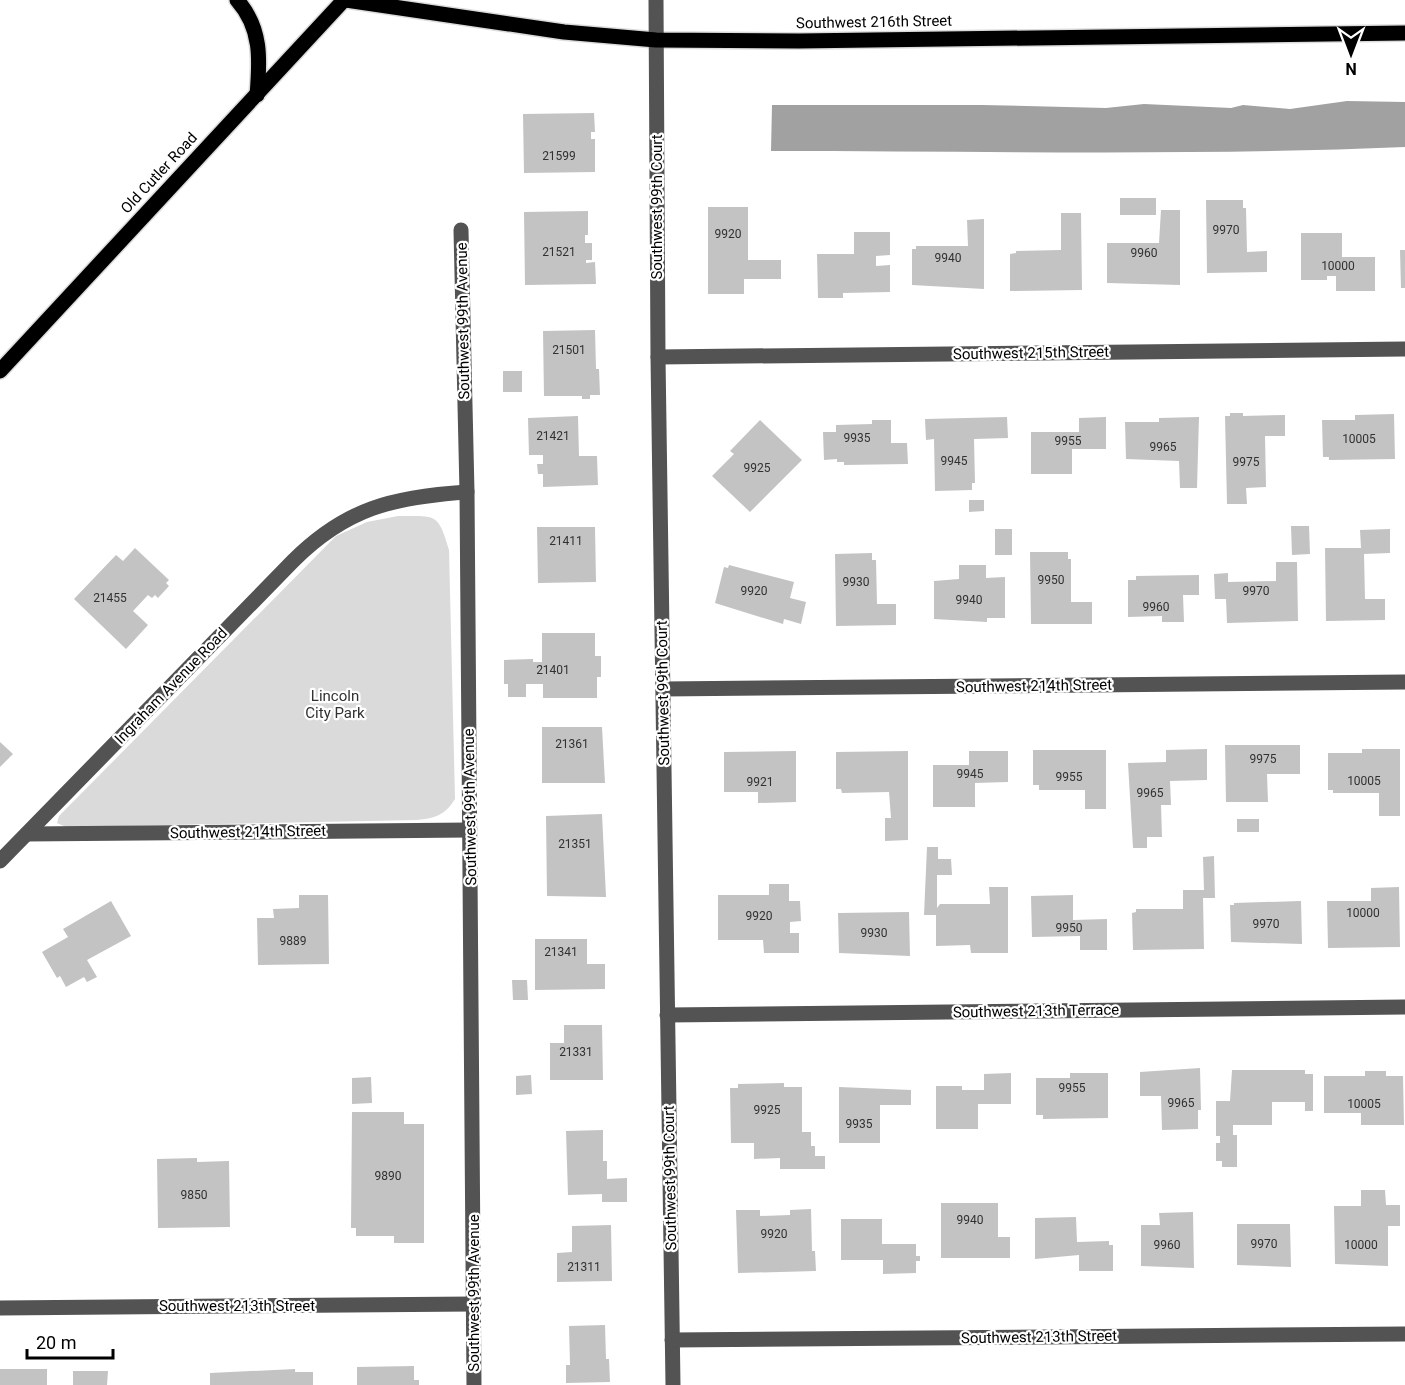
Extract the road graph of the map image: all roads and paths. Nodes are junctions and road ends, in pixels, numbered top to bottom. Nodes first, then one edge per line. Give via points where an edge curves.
1 (237, 0) edge
2 (345, 0) edge
3 (656, 0) edge
4 (1405, 33) edge
5 (656, 40) junction
6 (257, 95) junction
7 (462, 230) dead end
8 (1405, 349) edge
9 (658, 357) junction
10 (0, 371) edge
11 (467, 492) junction
12 (1405, 682) edge
13 (663, 689) junction
14 (470, 830) junction
15 (27, 834) junction
16 (0, 861) edge
17 (1405, 1007) edge
18 (667, 1015) junction
19 (474, 1304) junction
20 (0, 1308) edge
21 (1405, 1334) edge
22 (672, 1340) junction
23 (474, 1385) edge
24 (673, 1385) edge

1 - 6 main road via 258,38
2 - 5 main road, Southwest 216th Street via 564,32
2 - 6 main road, Old Cutler Road
3 - 5 street, Southwest 99th Court
4 - 5 main road, Southwest 216th Street
5 - 9 street, Southwest 99th Court
6 - 10 main road, Old Cutler Road
7 - 11 street, Southwest 99th Avenue
8 - 9 street, Southwest 215th Street
9 - 13 street, Southwest 99th Court
11 - 14 street, Southwest 99th Avenue
11 - 15 street, Ingraham Avenue Road via 400,501 348,517 328,529
12 - 13 street, Southwest 214th Street
13 - 18 street, Southwest 99th Court
14 - 15 street, Southwest 214th Street
14 - 19 street, Southwest 99th Avenue
15 - 16 street, Ingraham Avenue Road
17 - 18 street, Southwest 213th Terrace
18 - 22 street, Southwest 99th Court
19 - 20 street, Southwest 213th Street
19 - 23 street, Southwest 99th Avenue
21 - 22 street, Southwest 213th Street
22 - 24 street, Southwest 99th Court

